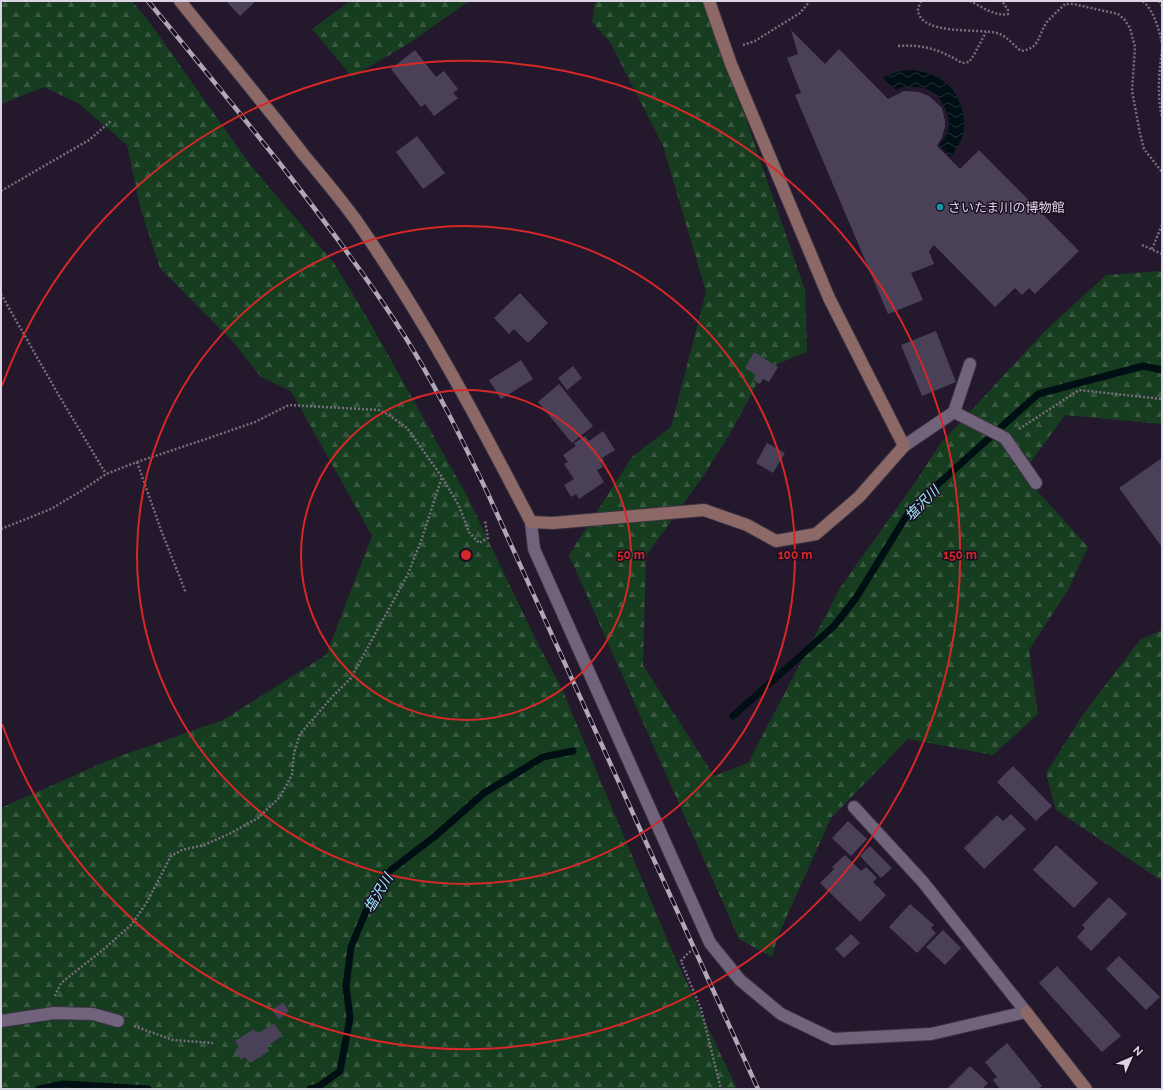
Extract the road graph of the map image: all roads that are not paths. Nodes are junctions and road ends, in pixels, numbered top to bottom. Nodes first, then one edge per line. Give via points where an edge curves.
1 (180, 1) edge
2 (709, 1) edge
3 (970, 364) dead end
4 (954, 412) junction
5 (904, 446) junction
6 (1036, 483) dead end
7 (531, 522) junction
8 (854, 807) dead end
9 (1026, 1012) junction
10 (1, 1021) edge
11 (118, 1021) road end
12 (1086, 1089) edge

1 - 7 street via 357,222 398,283 441,356
2 - 5 street via 726,51 829,298
3 - 4 street
4 - 5 street
4 - 6 street via 1005,438
5 - 7 street via 859,497 816,534 776,541 747,525 704,510 553,523
7 - 9 street via 534,549 710,943 740,980 781,1014 833,1039 931,1034
8 - 9 street via 923,882
9 - 12 street
10 - 11 street via 54,1013 92,1014

